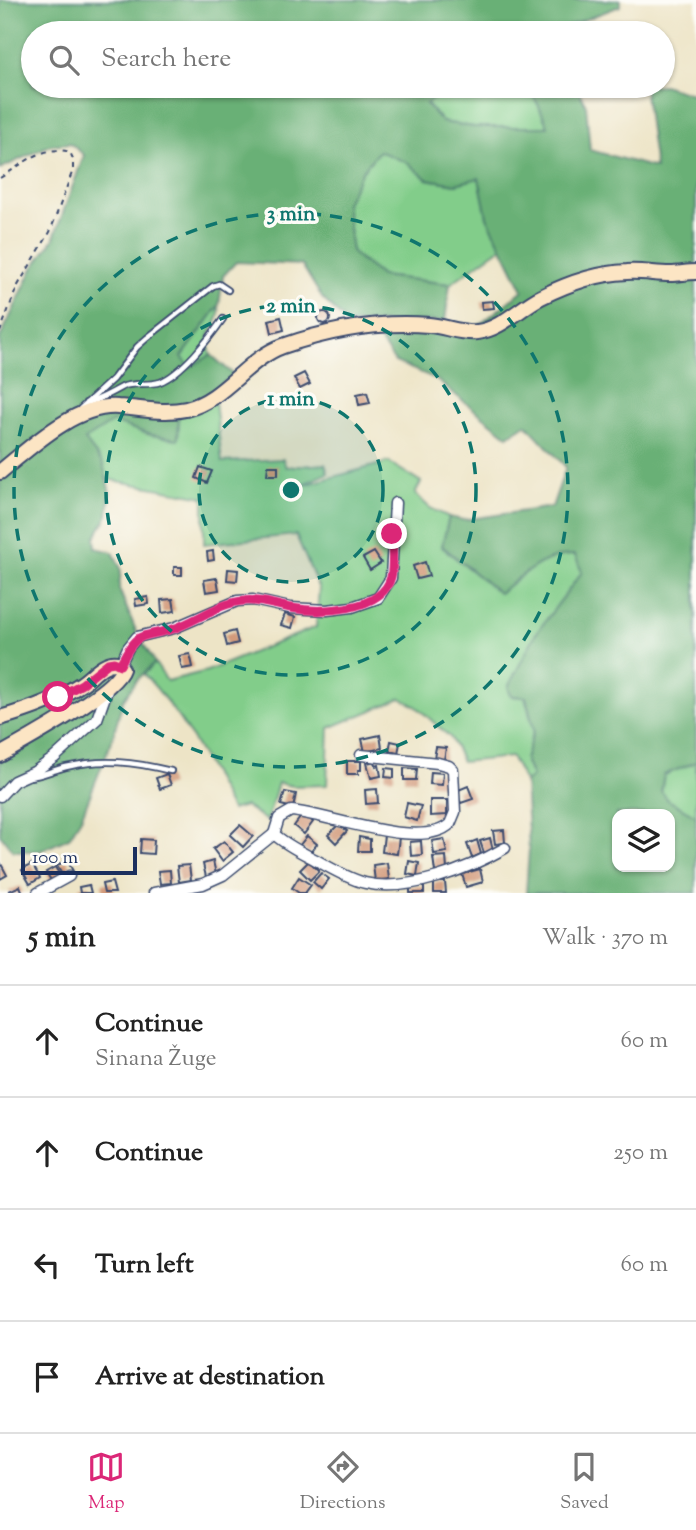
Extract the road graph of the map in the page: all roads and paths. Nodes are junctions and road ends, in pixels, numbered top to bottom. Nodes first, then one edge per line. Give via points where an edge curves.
1 (0, 178) edge
2 (696, 272) edge
3 (228, 289) dead end
4 (223, 319) dead end
5 (0, 332) edge
6 (86, 403) junction
7 (58, 427) junction
8 (0, 472) edge
9 (395, 503) dead end
10 (120, 665) junction
11 (110, 685) junction
12 (0, 718) edge
13 (0, 755) edge
14 (360, 755) dead end
15 (171, 771) dead end
16 (21, 778) junction
17 (0, 796) edge
18 (274, 834) junction
19 (505, 848) dead end
20 (69, 876) dead end
21 (38, 893) edge
22 (154, 893) edge

1 - 5 path via 50,149 70,152 73,159 50,233 18,287
2 - 7 main road via 627,272 572,283 477,332 386,325 322,335 267,353 213,397 192,407 164,411 110,407 86,412
3 - 6 lane via 213,286 137,346 113,379
4 - 6 lane via 170,377 123,387
6 - 7 lane
7 - 8 main road
9 - 10 street via 391,578 378,598 327,610 237,601 174,628 138,637
10 - 11 main road via 121,673
10 - 12 main road via 108,663 58,697
11 - 13 main road
11 - 16 street via 97,719 54,758
14 - 18 street via 449,766 453,770 454,812 450,824 417,834 291,811 279,818
15 - 16 lane via 108,760
16 - 17 street
18 - 19 street via 365,883 403,885 442,877
18 - 22 street via 223,875 203,884
20 - 21 street

